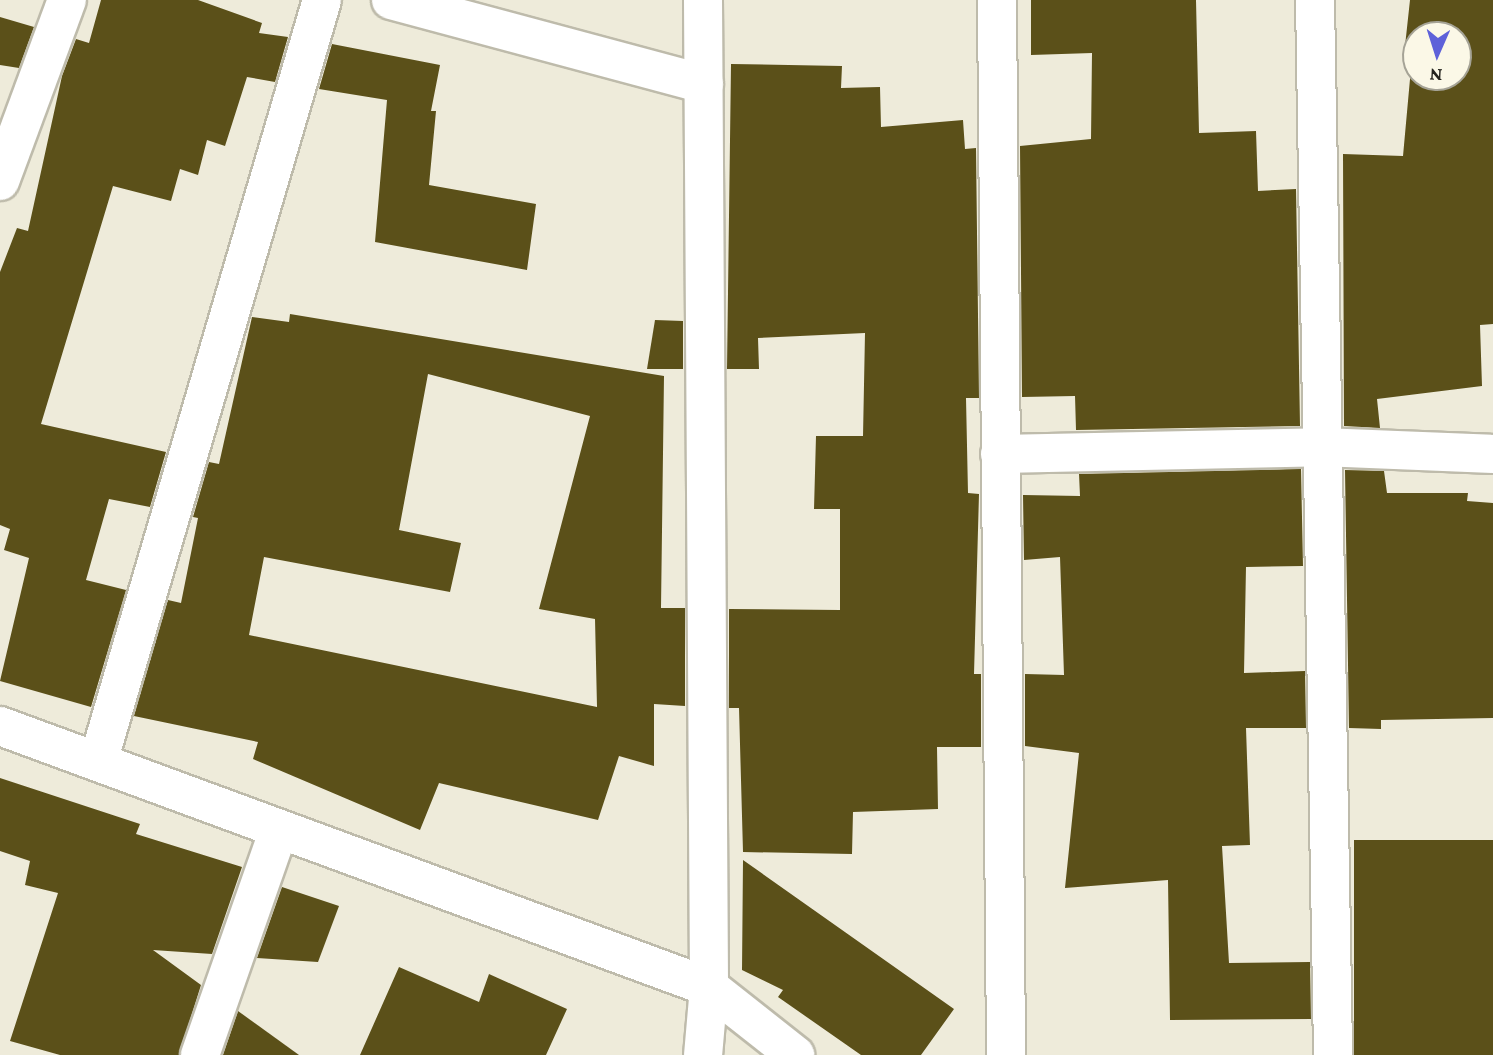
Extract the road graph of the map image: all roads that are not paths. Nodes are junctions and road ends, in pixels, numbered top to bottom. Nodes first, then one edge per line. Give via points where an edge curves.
1 (67, 0) edge
2 (322, 0) edge
3 (391, 0) edge
4 (703, 0) edge
5 (997, 0) edge
6 (1315, 0) edge
7 (704, 84) junction
8 (0, 181) edge
9 (1321, 447) junction
10 (1000, 454) junction
11 (1493, 454) edge
12 (0, 726) edge
13 (98, 762) junction
14 (278, 832) junction
15 (709, 987) junction
16 (200, 1055) edge
17 (704, 1055) edge
18 (795, 1055) edge
19 (1006, 1055) edge
20 (1333, 1055) edge

1 - 8 street
2 - 13 street
3 - 7 street
4 - 7 street
5 - 10 street
6 - 9 street
7 - 15 street
9 - 10 street
9 - 11 street
9 - 20 street
10 - 19 street
12 - 13 street
13 - 14 street
14 - 15 street
14 - 16 street
15 - 17 street
15 - 18 street

